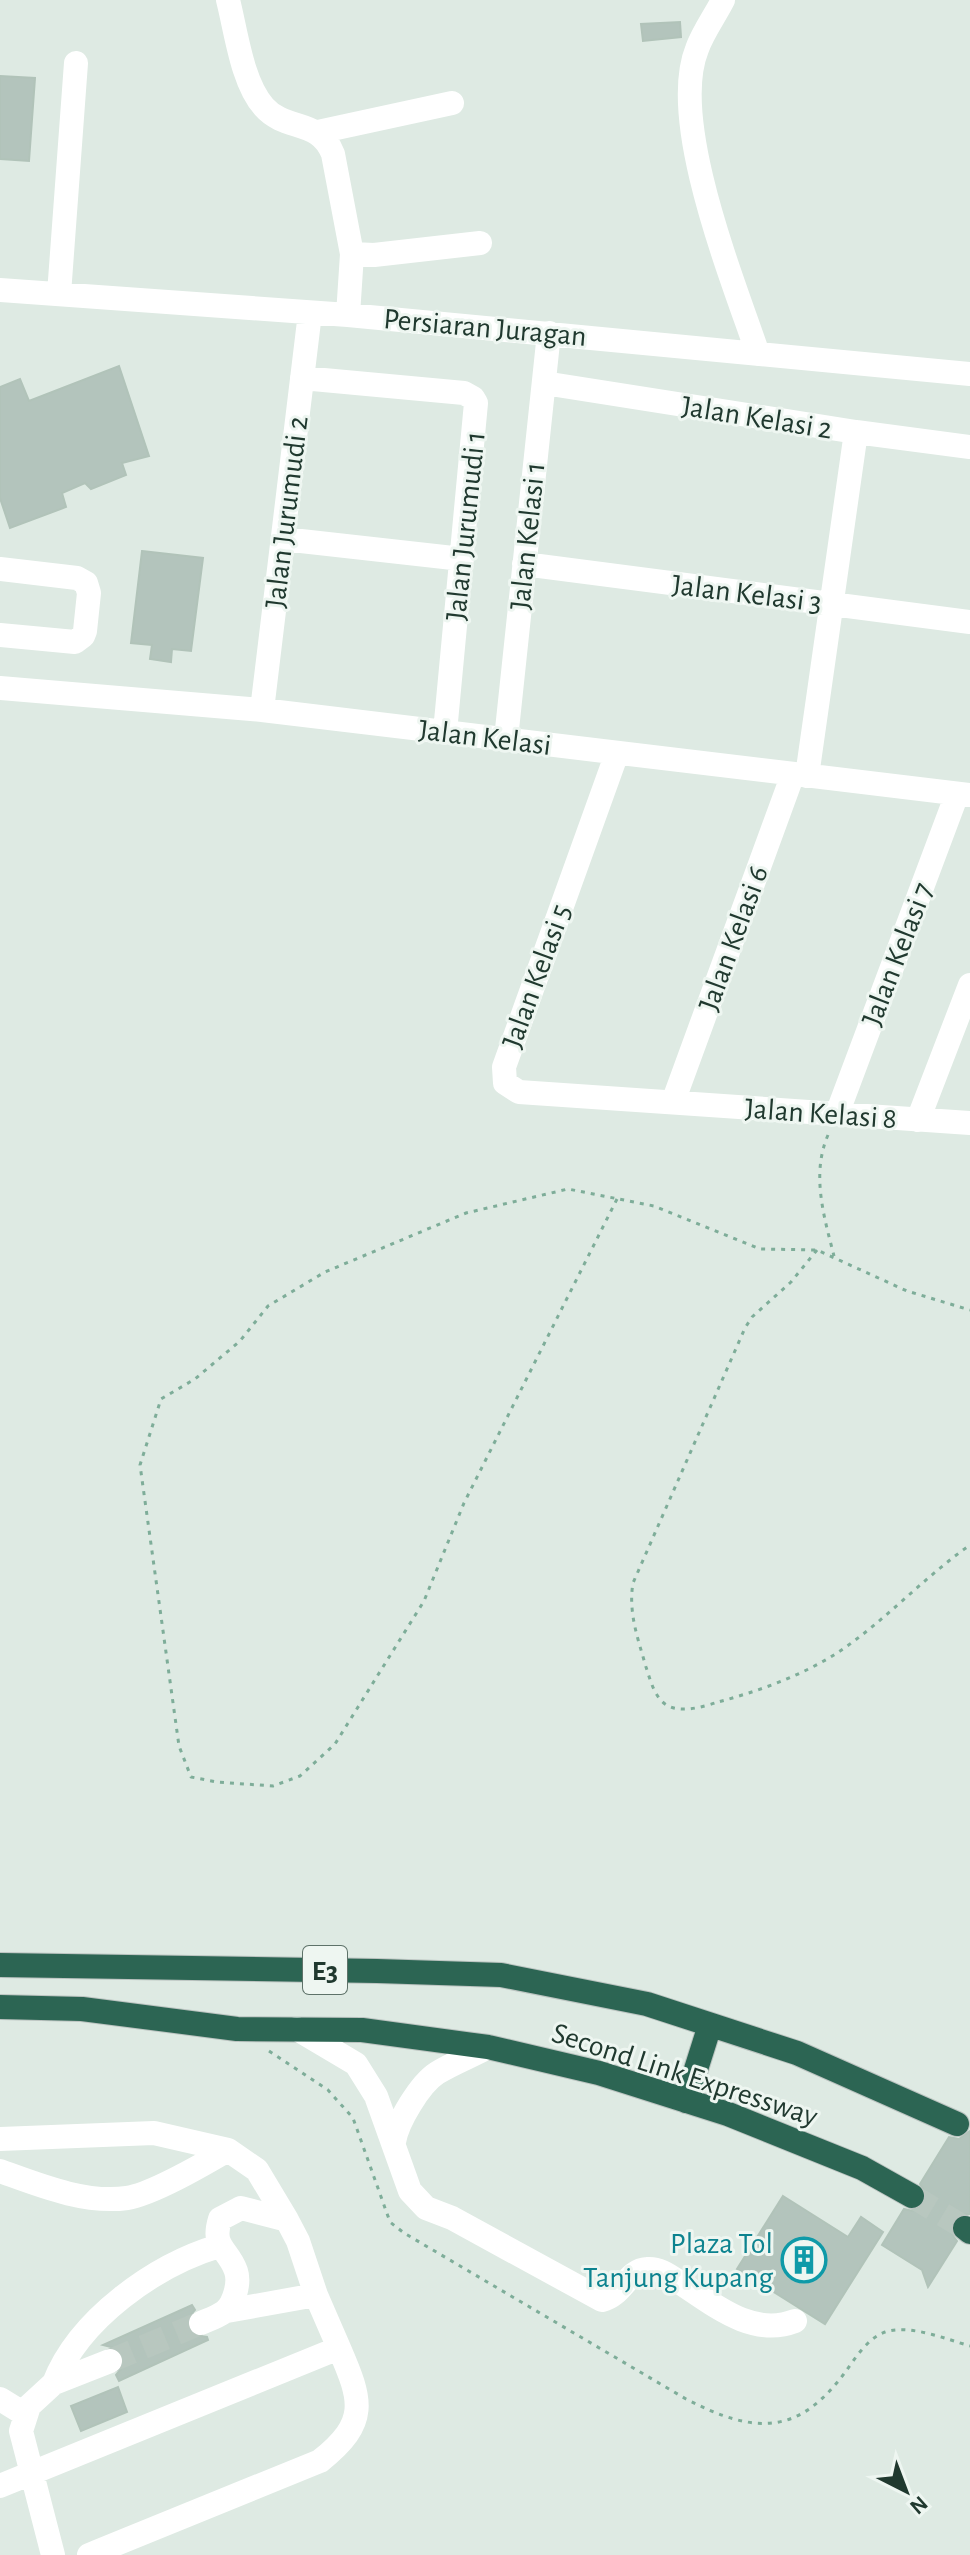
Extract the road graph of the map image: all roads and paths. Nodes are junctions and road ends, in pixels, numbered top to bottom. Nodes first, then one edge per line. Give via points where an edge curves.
1 (228, 0) edge
2 (723, 0) edge
3 (76, 63) dead end
4 (452, 103) dead end
5 (318, 132) junction
6 (480, 243) dead end
7 (352, 254) junction
8 (0, 290) edge
9 (59, 294) junction
10 (310, 313) junction
11 (348, 315) junction
12 (549, 333) junction
13 (758, 354) junction
14 (970, 374) edge
15 (302, 378) junction
16 (544, 383) junction
17 (856, 432) junction
18 (970, 447) edge
19 (283, 539) junction
20 (462, 559) junction
21 (524, 564) junction
22 (0, 569) edge
23 (831, 604) junction
24 (970, 622) edge
25 (0, 635) edge
26 (0, 688) edge
27 (262, 710) junction
28 (445, 732) junction
29 (506, 739) junction
30 (617, 753) junction
31 (800, 775) junction
32 (964, 794) edge
33 (970, 985) edge
34 (673, 1102) junction
35 (837, 1114) junction
36 (918, 1120) junction
37 (970, 1123) edge
38 (617, 1199) junction
39 (817, 1250) junction
40 (834, 1256) junction
41 (970, 1310) edge
42 (970, 1545) edge
43 (0, 1965) edge
44 (0, 2007) edge
45 (710, 2025) junction
46 (297, 2029) junction
47 (488, 2047) junction
48 (686, 2101) junction
49 (957, 2124) dead end
50 (0, 2139) edge
51 (394, 2142) junction
52 (228, 2150) junction
53 (0, 2171) edge
54 (912, 2196) tunnel mouth
55 (287, 2220) junction
56 (219, 2246) junction
57 (316, 2295) junction
58 (227, 2311) junction
59 (795, 2321) dead end
60 (201, 2323) tunnel mouth
61 (970, 2346) edge
62 (339, 2348) junction
63 (110, 2361) tunnel mouth
64 (54, 2383) junction
65 (0, 2399) edge
66 (821, 2402) dead end
67 (26, 2415) junction
68 (33, 2471) junction
69 (0, 2486) edge
70 (94, 2554) edge
71 (53, 2555) edge

1 - 5 street via 256,97 276,116
2 - 13 street via 696,51 688,102 711,213
3 - 9 street
4 - 5 street
5 - 7 street via 329,143 339,173
6 - 7 street
7 - 11 street
8 - 9 street, Persiaran Juragan
9 - 10 street, Persiaran Juragan
10 - 11 street, Persiaran Juragan
10 - 15 street, Jalan Jurumudi 2
11 - 12 street, Persiaran Juragan
12 - 13 street, Persiaran Juragan
12 - 16 street, Jalan Kelasi 1
13 - 14 street, Persiaran Juragan
15 - 19 street, Jalan Jurumudi 2
15 - 20 street, Jalan Jurumudi 1 via 473,398 477,408
16 - 17 street, Jalan Kelasi 2
16 - 21 street, Jalan Kelasi 1
17 - 18 street, Jalan Kelasi 2
17 - 23 street, Jalan Kelasi 6
19 - 20 street
19 - 27 street, Jalan Jurumudi 2
20 - 28 street, Jalan Jurumudi 1
21 - 23 street, Jalan Kelasi 3
21 - 29 street, Jalan Kelasi 1
22 - 25 street via 77,578 89,593 85,631 75,642
23 - 24 street, Jalan Kelasi 3
23 - 31 street, Jalan Kelasi 6
26 - 27 street, Jalan Kelasi
27 - 28 street, Jalan Kelasi
28 - 29 street, Jalan Kelasi
29 - 30 street, Jalan Kelasi
30 - 31 street, Jalan Kelasi
30 - 34 street, Jalan Kelasi 5 via 502,1075 519,1092
31 - 32 street, Jalan Kelasi
31 - 34 street, Jalan Kelasi 6
32 - 35 street, Jalan Kelasi 7
33 - 36 street
34 - 35 street, Jalan Kelasi 8
35 - 36 street, Jalan Kelasi 8
35 - 40 path via 823,1145 819,1189
36 - 37 street, Jalan Kelasi 8
38 - 38 path via 568,1189 466,1213 325,1272 268,1306 240,1341 161,1399 140,1465 179,1746 191,1777 273,1786 300,1776 335,1744 424,1601 464,1503
38 - 39 path via 654,1206 760,1249
39 - 40 path
39 - 42 path via 745,1328 633,1583 634,1624 656,1694 674,1709 703,1707 801,1672 837,1653
40 - 41 path via 907,1291
43 - 45 highway, Second Link Expressway / E3 via 501,1975 647,2004
44 - 46 highway, Second Link Expressway / E3 via 82,2009 237,2029
45 - 48 highway
45 - 49 highway, Second Link Expressway / E3 via 797,2053
46 - 47 highway, Second Link Expressway / E3 via 362,2030
46 - 51 street via 356,2064
47 - 48 highway, Second Link Expressway / E3 via 599,2073
47 - 51 street via 434,2075 415,2097
48 - 54 highway, Second Link Expressway / E3 via 862,2168
50 - 52 street via 154,2133
51 - 59 street via 410,2191 426,2208 602,2300 645,2269 661,2271 742,2321 780,2327
52 - 53 street via 129,2198 93,2199
52 - 55 street via 257,2170
55 - 56 street via 241,2208 220,2219
55 - 57 street
56 - 58 street via 236,2272 236,2292
56 - 64 street via 172,2265 123,2297 71,2350
57 - 58 street
57 - 62 street
58 - 60 street
61 - 66 path via 909,2331 886,2332 870,2341
62 - 68 street
62 - 70 street via 357,2404 351,2430 341,2444 320,2461
63 - 64 street
64 - 67 street
65 - 67 street
67 - 68 street via 21,2431
68 - 69 street
68 - 71 street

